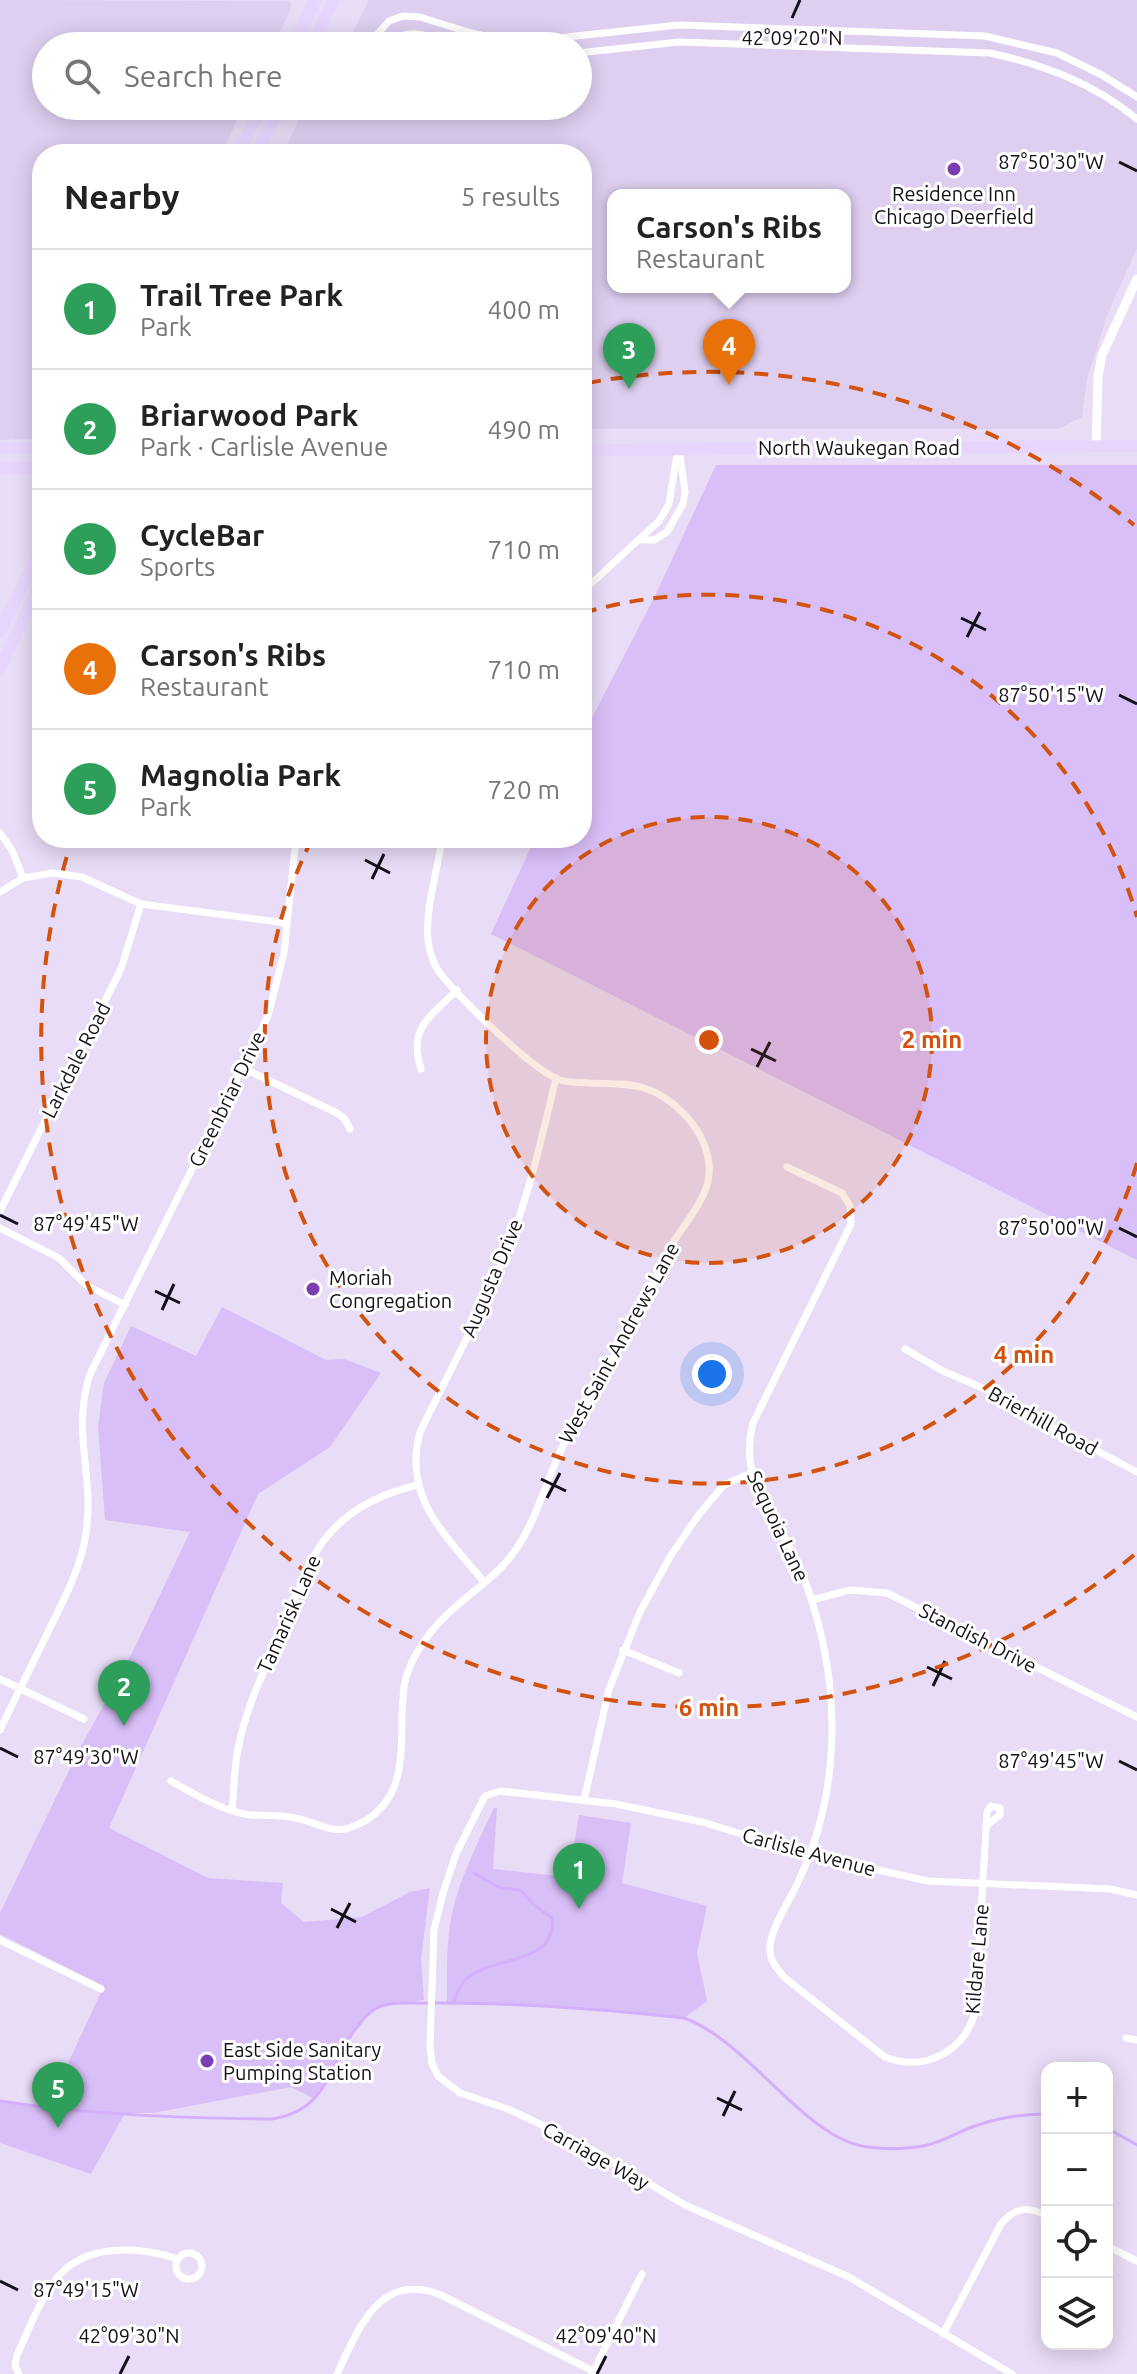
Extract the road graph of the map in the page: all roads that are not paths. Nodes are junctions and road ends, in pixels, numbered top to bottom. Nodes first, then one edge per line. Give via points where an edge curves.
1 (315, 0) edge
2 (334, 0) edge
3 (300, 32) edge
4 (318, 32) edge
5 (379, 32) edge
6 (468, 32) edge
7 (592, 34) edge
8 (592, 51) edge
9 (1137, 97) edge
10 (1137, 119) edge
11 (255, 120) edge
12 (274, 120) edge
13 (242, 144) edge
14 (261, 144) edge
15 (1137, 279) edge
16 (1137, 446) edge
17 (0, 448) edge
18 (32, 448) edge
19 (678, 448) junction
20 (1096, 448) junction
21 (592, 450) edge
22 (0, 468) edge
23 (32, 468) edge
24 (641, 540) junction
25 (32, 566) edge
26 (592, 583) edge
27 (32, 601) edge
28 (0, 631) edge
29 (0, 668) edge
30 (0, 833) edge
31 (295, 848) edge
32 (440, 848) edge
33 (23, 878) junction
34 (0, 892) edge
35 (141, 904) junction
36 (286, 923) junction
37 (457, 990) junction
38 (243, 1068) junction
39 (421, 1069) dead end
40 (556, 1078) junction
41 (350, 1129) dead end
42 (787, 1167) dead end
43 (0, 1211) edge
44 (0, 1228) edge
45 (125, 1305) junction
46 (905, 1349) dead end
47 (1137, 1472) edge
48 (751, 1473) junction
49 (417, 1485) junction
50 (484, 1582) junction
51 (812, 1600) junction
52 (623, 1650) junction
53 (679, 1673) dead end
54 (0, 1679) edge
55 (20, 1689) junction
56 (1137, 1717) edge
57 (84, 1719) dead end
58 (0, 1730) edge
59 (171, 1781) dead end
60 (485, 1796) joint
61 (584, 1800) junction
62 (232, 1811) junction
63 (986, 1826) dead end
64 (810, 1855) junction
65 (983, 1885) junction
66 (1137, 1895) edge
67 (0, 1940) edge
68 (101, 1989) dead end
69 (1126, 2038) dead end
70 (1137, 2040) edge
71 (930, 2060) joint
72 (1041, 2214) edge
73 (1113, 2249) edge
74 (178, 2259) dead end
75 (1137, 2261) edge
76 (642, 2274) dead end
77 (943, 2334) junction
78 (592, 2373) edge
79 (19, 2374) edge
80 (337, 2374) edge
81 (1012, 2374) edge

1 - 3 main road
2 - 4 main road
5 - 6 street via 403,16
7 - 9 street via 679,25 985,36 1057,53
8 - 10 street via 679,42 990,53 1074,79
11 - 13 main road
12 - 14 main road
15 - 20 street via 1102,355
16 - 20 main road, North Waukegan Road
17 - 18 main road
19 - 20 main road, North Waukegan Road
19 - 21 main road, North Waukegan Road
19 - 24 street via 669,504
19 - 24 street via 683,504 667,532
22 - 23 main road
24 - 26 street
25 - 28 main road
27 - 29 main road
30 - 33 street
31 - 36 street, Greenbriar Drive
32 - 37 street via 428,942 435,965
33 - 34 street
33 - 35 street via 53,873 82,877
35 - 36 street
35 - 43 street, Larkdale Road via 121,969
36 - 38 street, Greenbriar Drive via 276,990
37 - 39 street via 429,1018 416,1041
37 - 40 street via 522,1055
38 - 41 street via 337,1113
38 - 45 street, Greenbriar Drive
40 - 49 street, Augusta Drive via 515,1227 487,1297 420,1432 414,1459
40 - 50 street, West Saint Andrews Lane via 646,1087 668,1099 704,1143 709,1177 575,1423 520,1543
42 - 48 street, Sequoia Lane via 842,1193 850,1230 753,1423
44 - 45 street via 59,1258 93,1290
45 - 55 street, Greenbriar Drive via 90,1374 82,1406 88,1502 79,1563
46 - 47 street, Brierhill Road via 991,1390
48 - 51 street, Sequoia Lane
48 - 52 street via 724,1485 700,1513 656,1581
49 - 50 street via 434,1522
49 - 62 street, Tamarisk Lane via 365,1504 334,1528 314,1556 247,1715
50 - 62 street, West Saint Andrews Lane via 439,1622 413,1661 404,1688 398,1778 373,1815 340,1831 286,1816
51 - 56 street, Standish Drive via 850,1590 887,1593
51 - 64 street, Sequoia Lane via 824,1646 832,1726 831,1771
52 - 53 street
52 - 61 street
54 - 55 street
55 - 57 street
55 - 58 street, Greenbriar Drive
59 - 62 street, West Saint Andrews Lane
60 - 61 street, Carlisle Avenue via 500,1791
60 - 77 street, Carriage Way via 456,1854 434,1930 432,2063 448,2085 584,2145 685,2205 849,2277
61 - 64 street, Carlisle Avenue via 702,1822
63 - 65 street, Kildare Lane
64 - 65 street, Carlisle Avenue via 928,1881
64 - 71 street, Sequoia Lane via 770,1945 774,1966 885,2057
65 - 66 street, Carlisle Avenue via 1110,1889
65 - 71 street, Kildare Lane via 971,2028 948,2052
67 - 68 street
69 - 70 street
72 - 77 street via 1027,2209 1010,2214 1001,2224
73 - 75 street
74 - 79 street via 117,2250 74,2263 50,2287 17,2355
76 - 78 street
77 - 81 street, Carriage Way
78 - 80 street via 441,2295 414,2289 374,2306

